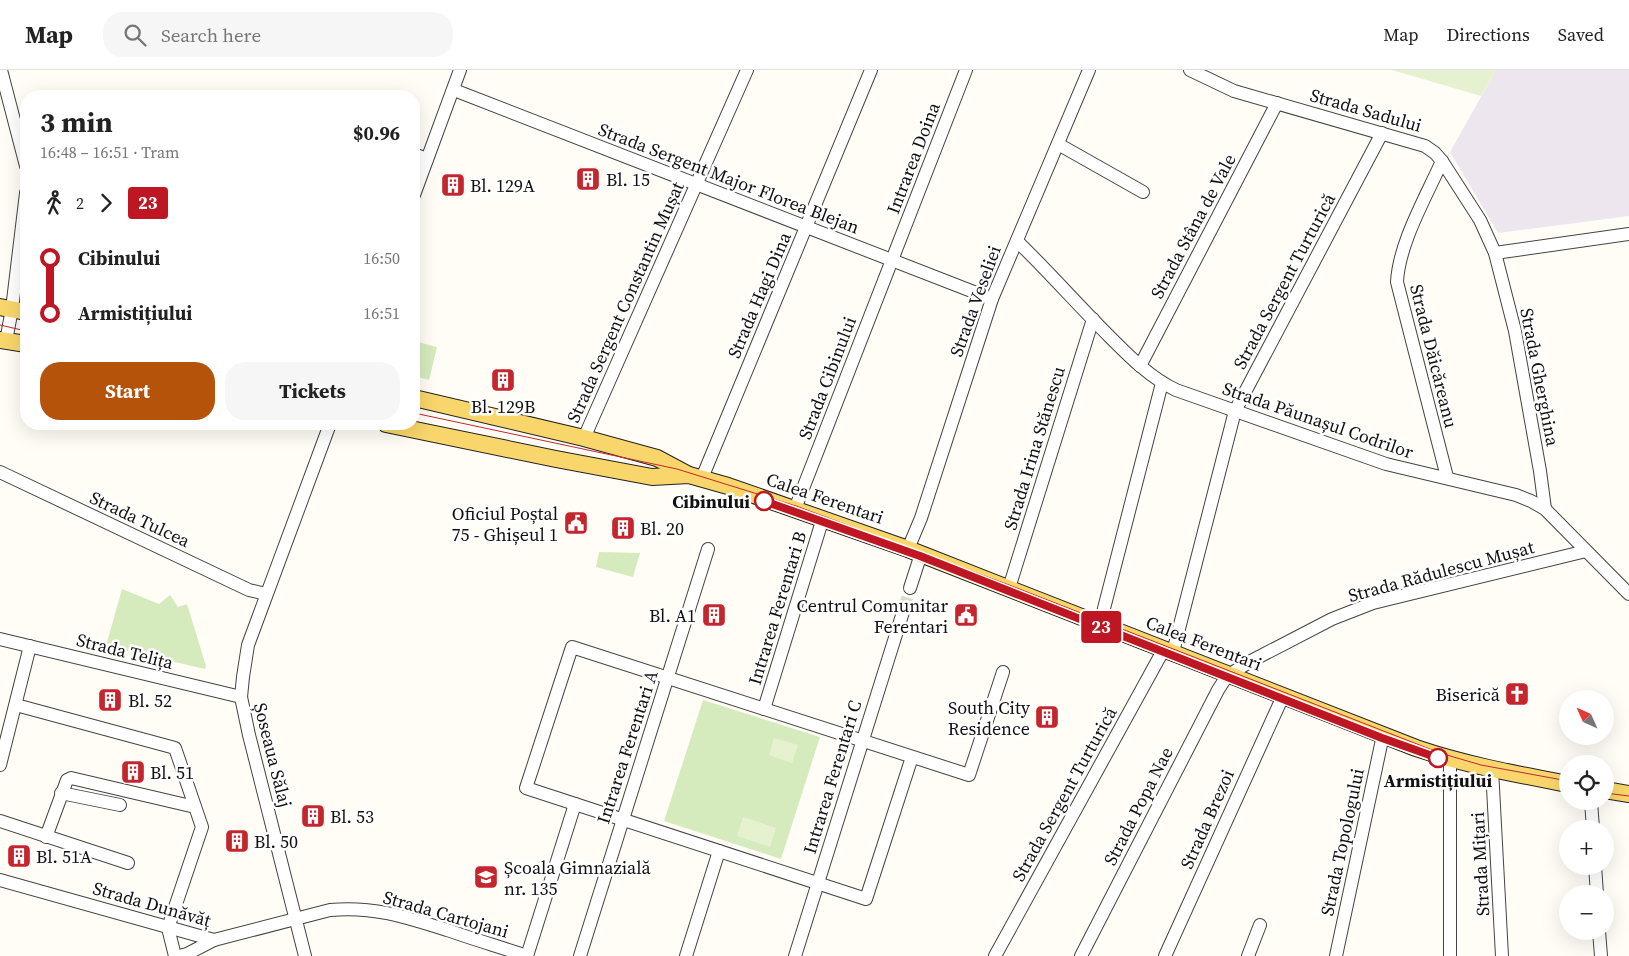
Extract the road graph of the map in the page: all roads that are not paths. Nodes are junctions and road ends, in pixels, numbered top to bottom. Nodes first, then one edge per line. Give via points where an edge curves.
1 (1, 70) edge
2 (460, 70) edge
3 (747, 70) edge
4 (871, 70) edge
5 (966, 70) edge
6 (1089, 70) edge
7 (1190, 70) edge
8 (454, 90) junction
9 (1277, 103) junction
10 (1382, 133) junction
11 (20, 143) edge
12 (1058, 144) junction
13 (420, 156) edge
14 (427, 159) junction
15 (1442, 161) junction
16 (420, 179) edge
17 (697, 184) junction
18 (1143, 192) dead end
19 (806, 226) junction
20 (1629, 234) edge
21 (1016, 241) junction
22 (20, 247) edge
23 (1495, 253) junction
24 (892, 260) junction
25 (992, 299) junction
26 (13, 309) edge
27 (1093, 320) junction
28 (3, 340) edge
29 (20, 343) edge
30 (1140, 366) junction
31 (1162, 383) junction
32 (420, 399) edge
33 (1235, 411) junction
34 (328, 430) edge
35 (415, 430) edge
36 (584, 438) junction
37 (0, 472) edge
38 (695, 477) junction
39 (1447, 478) junction
40 (795, 509) junction
41 (1545, 509) junction
42 (823, 518) junction
43 (708, 548) dead end
44 (915, 551) junction
45 (1586, 551) junction
46 (910, 588) tunnel mouth
47 (1009, 588) junction
48 (266, 594) junction
49 (1629, 594) edge
50 (904, 609) tunnel mouth
51 (1100, 624) junction
52 (0, 639) edge
53 (30, 646) junction
54 (1168, 650) junction
55 (1002, 672) dead end
56 (1229, 674) junction
57 (667, 678) junction
58 (1283, 696) junction
59 (241, 698) junction
60 (16, 705) junction
61 (764, 709) junction
62 (1383, 735) junction
63 (862, 741) junction
64 (912, 757) junction
65 (1450, 760) junction
66 (0, 761) edge
67 (1492, 770) junction
68 (1559, 782) edge
69 (1614, 792) edge
70 (61, 794) junction
71 (1629, 794) edge
72 (574, 804) junction
73 (120, 805) dead end
74 (195, 807) junction
75 (622, 820) junction
76 (0, 822) edge
77 (46, 837) junction
78 (719, 851) junction
79 (128, 863) dead end
80 (0, 880) edge
81 (818, 884) junction
82 (295, 919) junction
83 (1260, 925) dead end
84 (168, 928) junction
85 (214, 940) junction
86 (1600, 940) edge
87 (175, 956) edge
88 (179, 956) edge
89 (305, 956) edge
90 (527, 956) edge
91 (580, 956) edge
92 (686, 956) edge
93 (795, 956) edge
94 (995, 956) edge
95 (1081, 956) edge
96 (1165, 956) edge
97 (1248, 956) edge
98 (1336, 956) edge
99 (1450, 956) edge
100 (1502, 956) edge
101 (1601, 956) edge

1 - 11 street
2 - 8 street
3 - 17 street, Strada Sergent Constantin Mușat
4 - 19 street, Strada Hagi Dina
5 - 24 street, Intrarea Doina
6 - 12 street, Strada Veseliei
7 - 9 street, Strada Sadului via 1234,91
8 - 14 street
8 - 17 street, Strada Sergent Major Florea Blejan
9 - 10 street, Strada Sadului
9 - 30 street, Strada Stâna de Vale
10 - 15 street, Strada Sadului via 1425,146
10 - 33 street, Strada Sergent Turturică
12 - 18 street
12 - 21 street, Strada Veseliei
13 - 14 street
14 - 16 street
15 - 23 street, Strada Sadului via 1480,220
15 - 39 street, Strada Dăicăreanu via 1407,238 1397,282
17 - 19 street, Strada Sergent Major Florea Blejan
17 - 36 street, Strada Sergent Constantin Mușat
19 - 24 street, Strada Sergent Major Florea Blejan
19 - 38 street, Strada Hagi Dina
20 - 23 street
21 - 25 street, Strada Veseliei
21 - 27 street, Strada Păunașul Codrilor
22 - 26 street
23 - 41 street, Strada Gherghina via 1515,331
24 - 25 street, Strada Sergent Major Florea Blejan
24 - 40 street, Strada Cibinului
25 - 44 street, Strada Veseliei via 921,518
26 - 28 street
27 - 30 street, Strada Păunașul Codrilor
27 - 47 street, Strada Irina Stănescu
28 - 29 main road
30 - 31 street, Strada Păunașul Codrilor
31 - 33 street, Strada Păunașul Codrilor
31 - 51 street
32 - 36 main road, Calea Ferentari
33 - 39 street, Strada Păunașul Codrilor via 1386,464
33 - 54 street, Strada Sergent Turturică
34 - 48 street, Șoseaua Sălaj
35 - 38 main road, Calea Ferentari via 652,476
36 - 38 main road, Calea Ferentari via 657,458
37 - 48 street, Strada Tulcea via 249,590
38 - 40 main road, Calea Ferentari
39 - 41 street, Strada Păunașul Codrilor via 1516,496
40 - 42 main road, Calea Ferentari
41 - 45 street, Strada Păunașul Codrilor
42 - 44 main road, Calea Ferentari
42 - 61 street, Intrarea Ferentari B
43 - 57 street, Intrarea Ferentari A
44 - 46 street
44 - 47 main road, Calea Ferentari
45 - 49 street, Strada Păunașul Codrilor
45 - 56 street, Strada Rădulescu Mușat via 1373,603 1332,619
47 - 51 main road, Calea Ferentari
48 - 59 street, Șoseaua Sălaj via 248,645
50 - 63 street, Intrarea Ferentari C
51 - 54 main road, Calea Ferentari
52 - 53 street, Strada Telița
53 - 59 street, Strada Telița
53 - 60 street
54 - 56 main road, Calea Ferentari
54 - 94 street, Strada Sergent Turturică
55 - 64 street via 968,775
56 - 58 main road, Calea Ferentari
56 - 95 street, Strada Popa Nae
57 - 61 street
57 - 72 street via 572,647 526,788
57 - 75 street, Intrarea Ferentari A
58 - 62 main road, Calea Ferentari
58 - 96 street, Strada Brezoi
59 - 82 street, Șoseaua Sălaj
60 - 66 street
60 - 74 street via 175,748
61 - 63 street
62 - 65 main road, Calea Ferentari
62 - 98 street, Strada Topologului
63 - 64 street
63 - 81 street, Intrarea Ferentari C
64 - 81 street via 866,900
65 - 67 main road, Calea Ferentari
65 - 99 street
67 - 68 main road, Calea Ferentari
67 - 100 street, Strada Mițari
69 - 71 main road
70 - 73 street
70 - 74 street via 66,780 71,778
70 - 77 street
72 - 75 street
72 - 90 street
74 - 84 street via 202,827
75 - 78 street
75 - 91 street, Intrarea Ferentari A
76 - 77 street
77 - 79 street
78 - 81 street
78 - 92 street
80 - 84 street, Strada Dunăvăț
81 - 93 street, Intrarea Ferentari C
82 - 85 street, Strada Dunăvăț
82 - 89 street, Șoseaua Sălaj
82 - 90 street, Strada Cartojani via 330,910 370,909
83 - 97 street
84 - 85 street, Strada Dunăvăț
84 - 87 street
85 - 88 street
86 - 101 street

